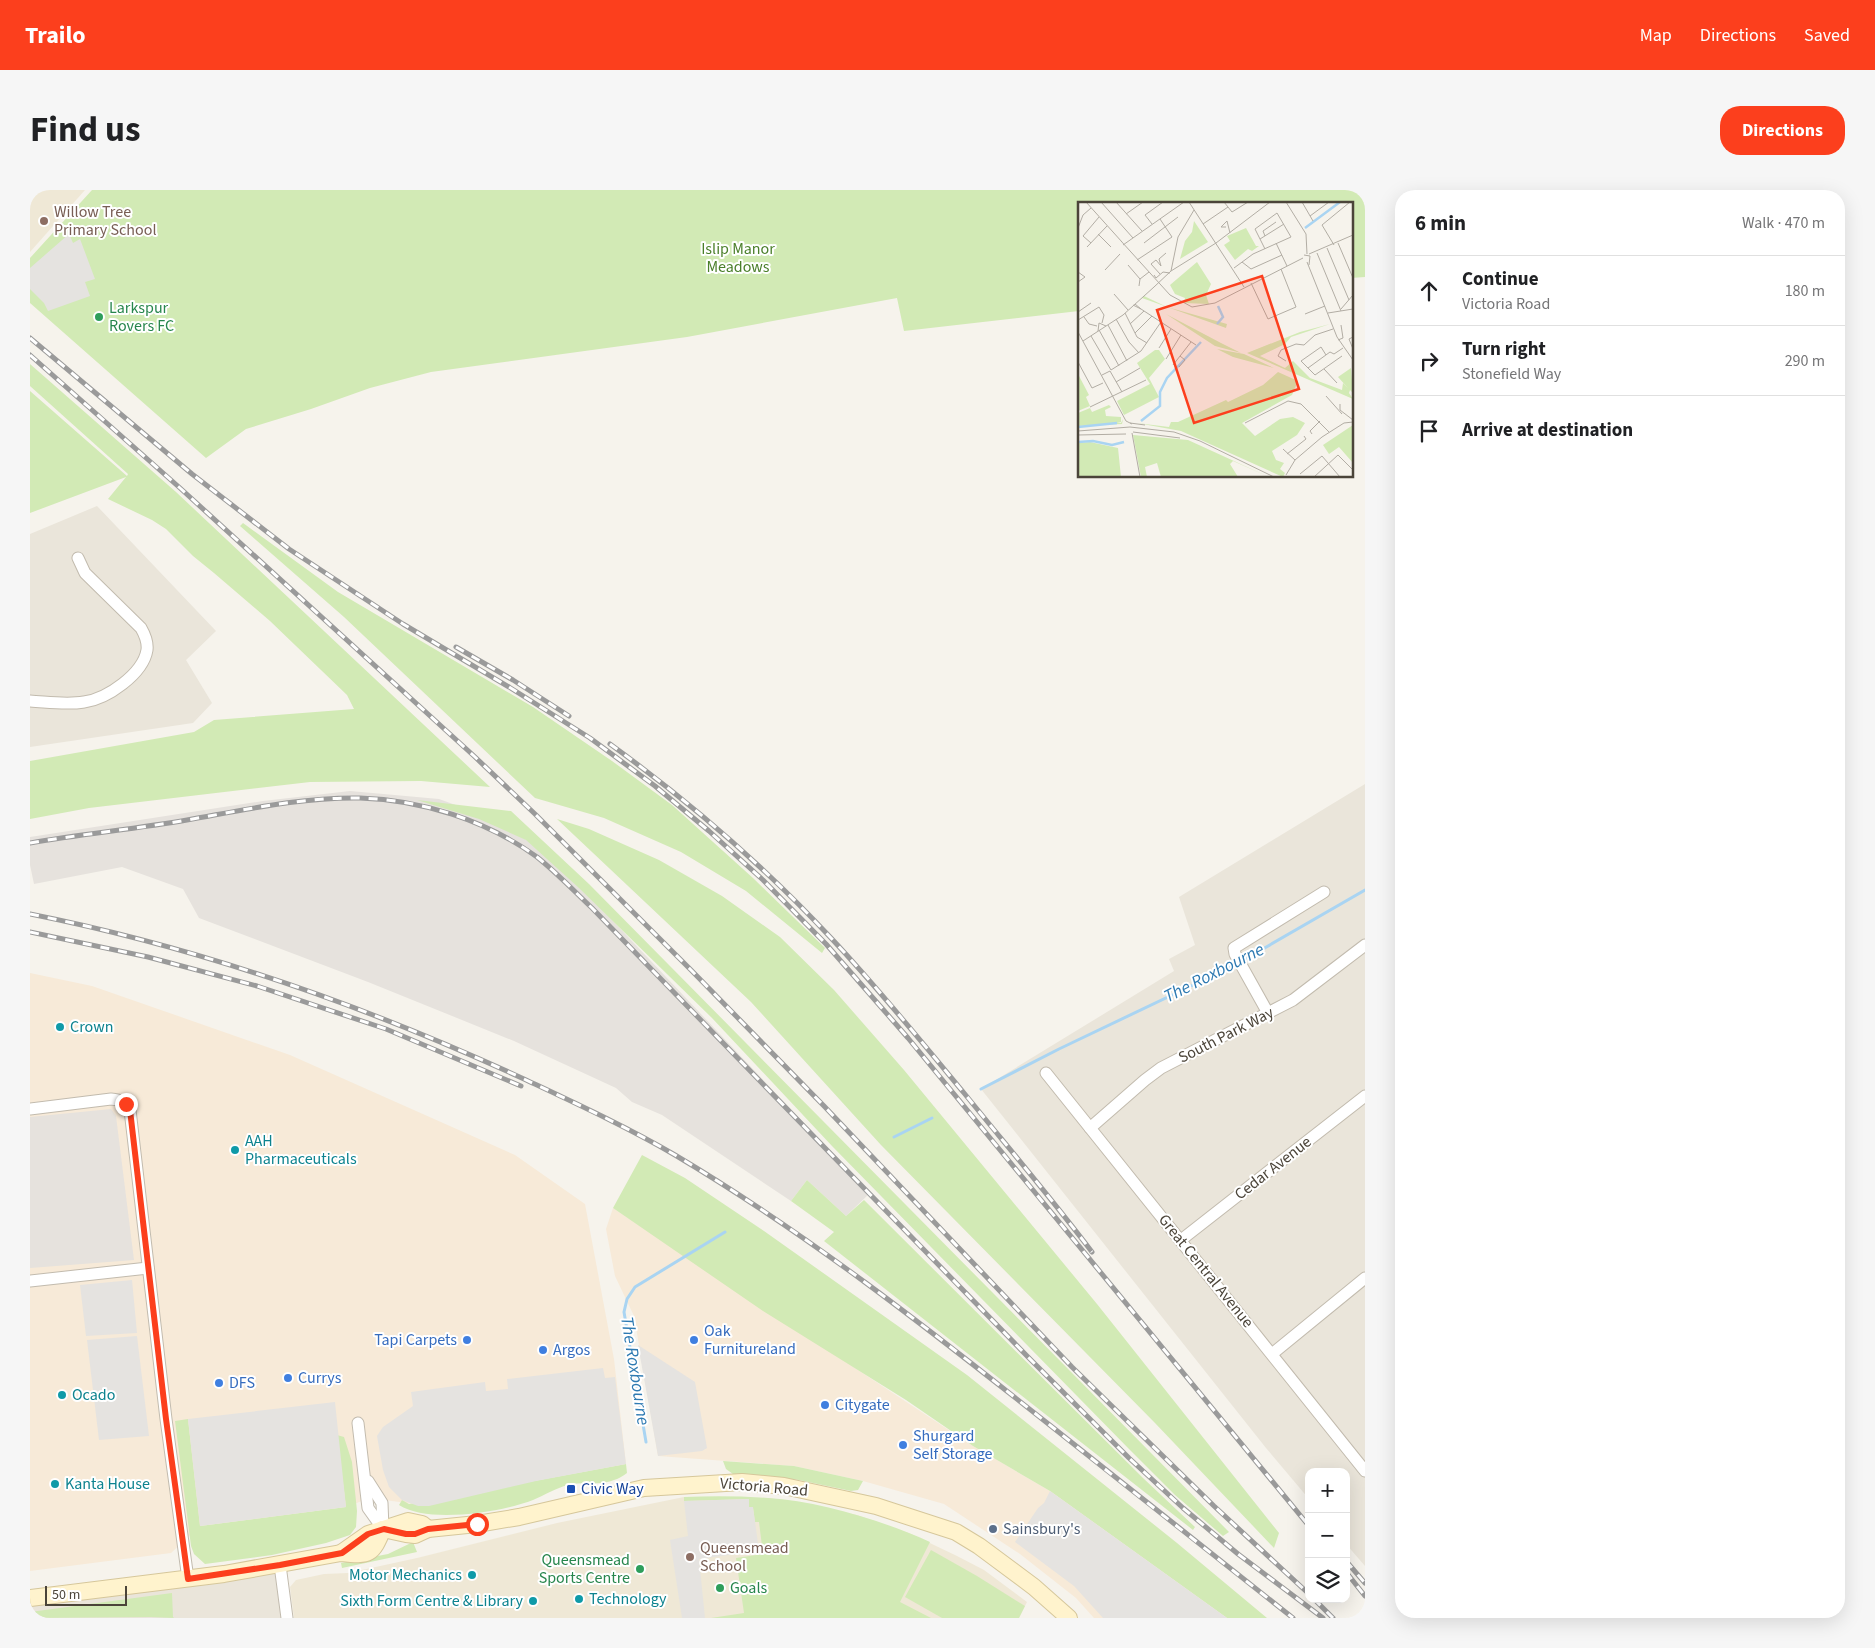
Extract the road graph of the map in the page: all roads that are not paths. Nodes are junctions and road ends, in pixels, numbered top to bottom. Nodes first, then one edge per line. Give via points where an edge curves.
1 (78, 558) dead end
2 (30, 700) edge
3 (1324, 892) dead end
4 (1365, 945) edge
5 (1268, 1013) junction
6 (1046, 1073) dead end
7 (1365, 1096) edge
8 (30, 1108) edge
9 (1090, 1128) junction
10 (1181, 1240) junction
11 (148, 1268) junction
12 (1365, 1278) edge
13 (30, 1281) edge
14 (1272, 1354) junction
15 (358, 1422) dead end
16 (1365, 1471) edge
17 (384, 1529) junction
18 (280, 1565) junction
19 (188, 1579) junction
20 (30, 1598) edge
21 (288, 1618) edge
22 (1070, 1618) edge

1 - 2 street via 85,573 141,628 147,649 142,665 115,690 86,702 70,704
3 - 5 street via 1234,948
4 - 5 street, South Park Way via 1294,1000
5 - 9 street, South Park Way via 1161,1068
6 - 9 street, Great Central Avenue
7 - 10 street, Cedar Avenue
8 - 11 street via 111,1099 126,1104 130,1110
9 - 10 street, Great Central Avenue
10 - 14 street, Great Central Avenue
11 - 13 street
11 - 19 street
12 - 14 street
14 - 16 street, Great Central Avenue
15 - 17 street via 366,1477 382,1502
17 - 18 street, Victoria Road via 368,1534 342,1553
17 - 22 street, Victoria Road via 408,1521 428,1529 469,1525 519,1517 644,1488 742,1482 784,1486 876,1506 956,1532 1034,1587
18 - 19 street, Victoria Road
18 - 21 street
19 - 20 street, Victoria Road

